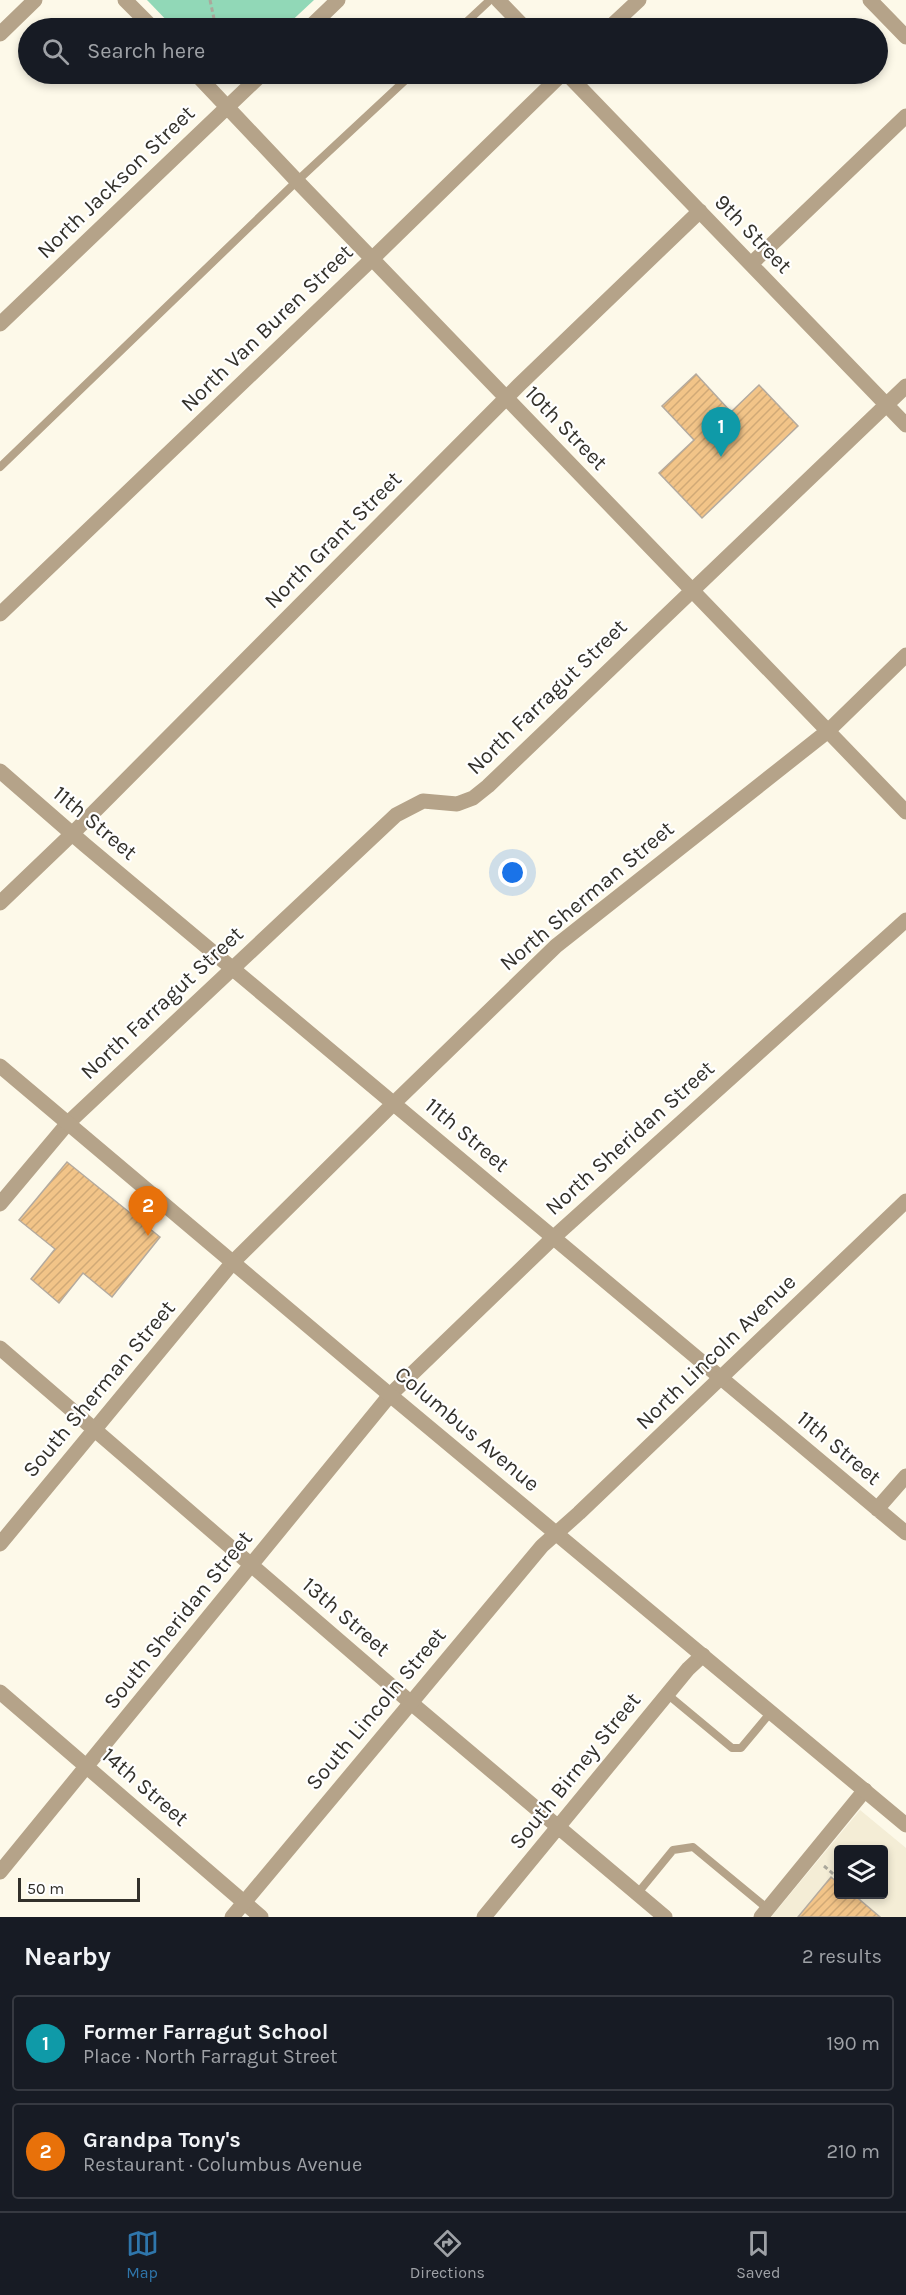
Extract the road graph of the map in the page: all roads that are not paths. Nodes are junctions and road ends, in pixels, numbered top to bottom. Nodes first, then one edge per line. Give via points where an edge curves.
1 (35, 0) edge
2 (125, 0) edge
3 (338, 0) edge
4 (490, 0) edge
5 (498, 0) edge
6 (639, 0) edge
7 (870, 0) edge
8 (143, 18) edge
9 (319, 18) edge
10 (471, 18) edge
11 (515, 18) edge
12 (620, 18) edge
13 (888, 18) edge
14 (888, 18) edge
15 (0, 33) edge
16 (906, 37) edge
17 (205, 84) edge
18 (251, 84) edge
19 (401, 84) edge
20 (552, 84) edge
21 (577, 84) edge
22 (227, 107) junction
23 (906, 116) edge
24 (297, 181) junction
25 (700, 211) junction
26 (372, 259) junction
27 (751, 264) junction
28 (0, 324) edge
29 (906, 386) edge
30 (506, 398) junction
31 (887, 404) junction
32 (906, 425) edge
33 (0, 467) edge
34 (691, 590) junction
35 (0, 614) edge
36 (906, 655) edge
37 (828, 731) junction
38 (0, 771) edge
39 (906, 812) edge
40 (72, 834) junction
41 (0, 903) edge
42 (906, 920) edge
43 (232, 968) junction
44 (0, 1066) edge
45 (394, 1103) junction
46 (68, 1123) junction
47 (906, 1202) edge
48 (0, 1204) edge
49 (554, 1237) junction
50 (233, 1262) junction
51 (0, 1348) edge
52 (721, 1379) junction
53 (390, 1395) junction
54 (95, 1430) junction
55 (906, 1476) edge
56 (877, 1509) junction
57 (906, 1533) edge
58 (557, 1534) junction
59 (0, 1544) edge
60 (252, 1565) junction
61 (703, 1655) junction
62 (0, 1692) edge
63 (668, 1694) junction
64 (410, 1702) junction
65 (771, 1712) junction
66 (87, 1767) junction
67 (865, 1790) junction
68 (906, 1825) edge
69 (558, 1827) junction
70 (0, 1872) edge
71 (637, 1894) junction
72 (244, 1903) junction
73 (764, 1913) edge
74 (232, 1917) edge
75 (261, 1917) edge
76 (484, 1917) edge
77 (665, 1917) edge

1 - 15 street
2 - 8 street
3 - 9 street
4 - 10 lane
5 - 11 street
6 - 12 street
7 - 13 street
14 - 16 street
17 - 22 street, 10th Street
18 - 22 street, North Jackson Street
19 - 24 lane
20 - 26 street, North Van Buren Street
21 - 25 street, 9th Street
22 - 24 street, 10th Street
22 - 28 street, North Jackson Street
23 - 27 street
24 - 26 street, 10th Street
24 - 33 lane
25 - 27 street, 9th Street
25 - 30 street, North Grant Street
26 - 30 street, 10th Street
26 - 35 street, North Van Buren Street
27 - 31 street, 9th Street
29 - 31 street, North Farragut Street
30 - 34 street, 10th Street
30 - 40 street, North Grant Street
31 - 32 street, 9th Street
31 - 34 street, North Farragut Street
34 - 37 street, 10th Street
34 - 43 street, North Farragut Street via 473,798 457,804 423,801 396,815
36 - 37 street, North Sherman Street
37 - 39 street, 10th Street
37 - 45 street, North Sherman Street via 556,946
38 - 40 street, 11th Street
40 - 41 street, North Grant Street
40 - 43 street, 11th Street
42 - 49 street, North Sheridan Street
43 - 45 street, 11th Street
43 - 46 street, North Farragut Street
44 - 46 street, Columbus Avenue
45 - 49 street, 11th Street
45 - 50 street, North Sherman Street
46 - 48 street, North Farragut Street
46 - 50 street, Columbus Avenue
47 - 52 street, North Lincoln Avenue
49 - 52 street, 11th Street
49 - 53 street, North Sheridan Street
50 - 53 street, Columbus Avenue
50 - 54 street, South Sherman Street
51 - 54 street, 13th Street
52 - 56 street, 11th Street
52 - 58 street, North Lincoln Avenue
53 - 58 street, Columbus Avenue
53 - 60 street, South Sheridan Street
54 - 59 street, South Sherman Street
54 - 60 street, 13th Street
55 - 56 street
56 - 57 street, 11th Street
58 - 61 street, Columbus Avenue
58 - 64 street, South Lincoln Street via 542,1546
60 - 64 street, 13th Street
60 - 66 street, South Sheridan Street
61 - 63 street, South Birney Street
61 - 65 street, Columbus Avenue
62 - 66 street, 14th Street
63 - 65 lane via 732,1748 741,1748
63 - 69 street, South Birney Street
64 - 69 street, 13th Street
64 - 72 street, South Lincoln Street
65 - 67 street, Columbus Avenue
66 - 70 street, South Sheridan Street
66 - 72 street, 14th Street
67 - 68 street, Columbus Avenue
67 - 73 street
69 - 71 street, 13th Street
69 - 76 street, South Birney Street
71 - 73 lane via 673,1850 693,1847
71 - 77 street, 13th Street
72 - 74 street, South Lincoln Street
72 - 75 street, 14th Street

